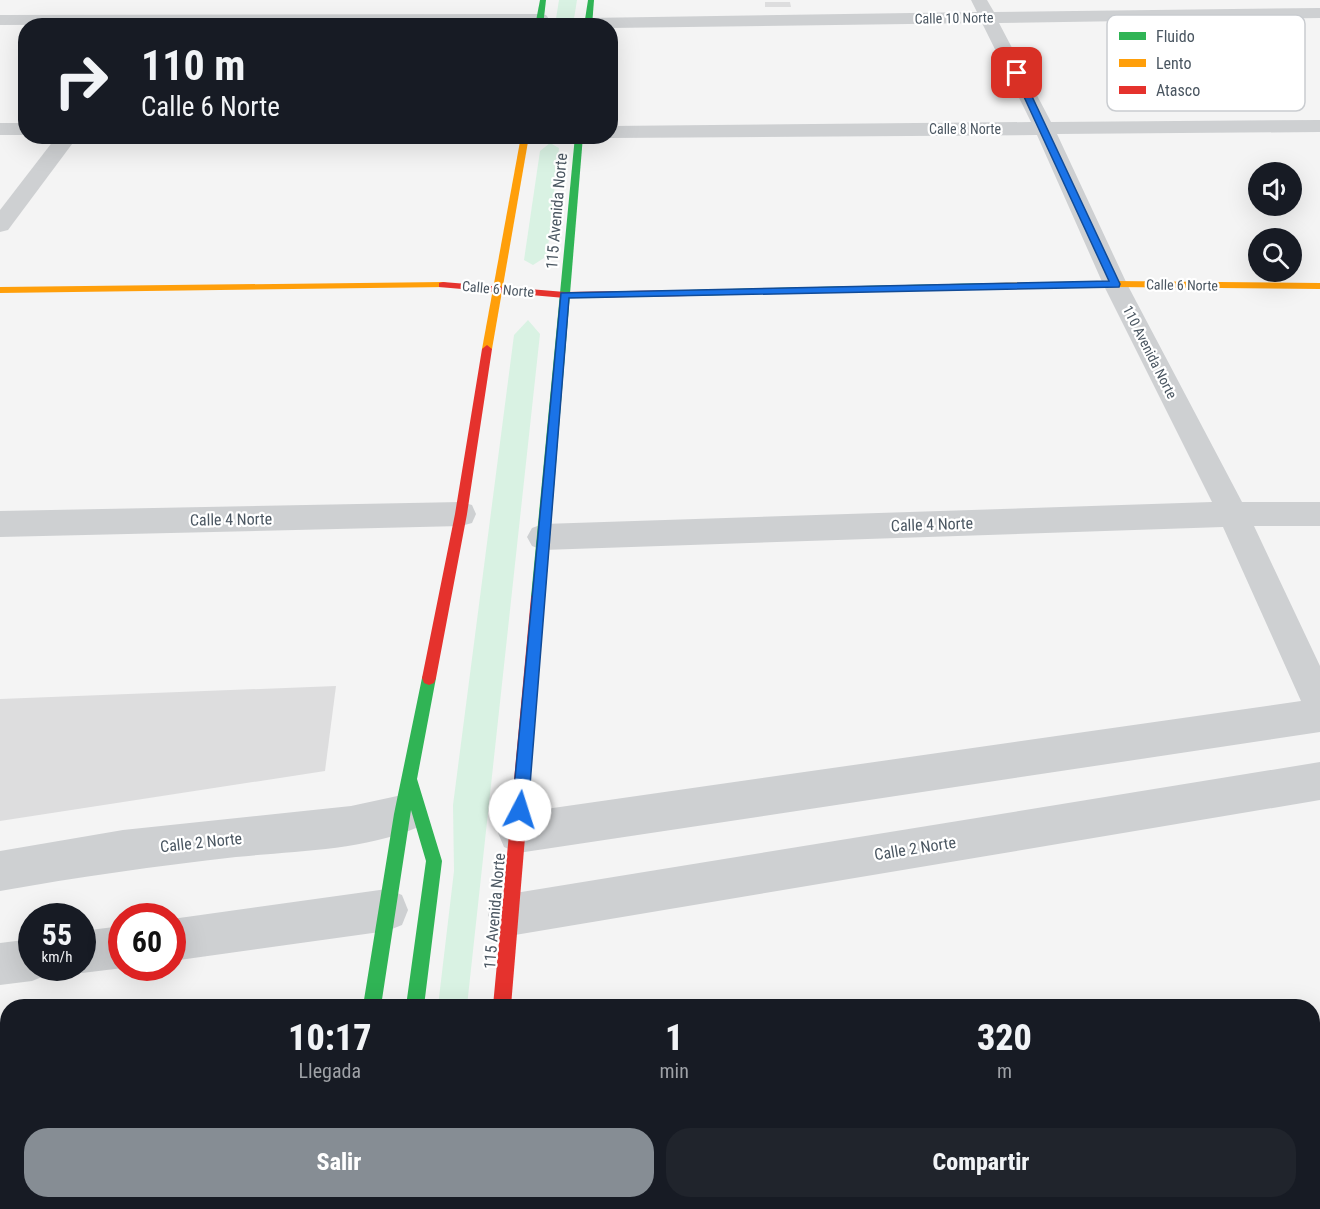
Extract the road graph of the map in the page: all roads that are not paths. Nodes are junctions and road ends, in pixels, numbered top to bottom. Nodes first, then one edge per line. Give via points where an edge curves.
1 (170, 0) edge
2 (543, 0) edge
3 (591, 0) edge
4 (984, 9) edge
5 (1320, 13) edge
6 (156, 18) edge
7 (541, 18) edge
8 (589, 18) edge
9 (0, 20) edge
10 (18, 20) edge
11 (618, 23) edge
12 (1320, 126) edge
13 (1044, 128) junction
14 (0, 129) edge
15 (18, 129) edge
16 (618, 132) edge
17 (62, 144) edge
18 (524, 144) edge
19 (578, 144) edge
20 (0, 225) edge
21 (1115, 284) junction
22 (1320, 286) edge
23 (497, 289) junction
24 (0, 290) edge
25 (564, 295) junction
26 (461, 514) junction
27 (1233, 514) junction
28 (1320, 514) edge
29 (0, 524) edge
30 (543, 537) junction
31 (1320, 704) edge
32 (1320, 715) edge
33 (1320, 781) edge
34 (405, 797) junction
35 (518, 833) junction
36 (0, 871) edge
37 (387, 910) junction
38 (509, 915) junction
39 (186, 937) edge
40 (18, 962) edge
41 (0, 964) edge
42 (373, 999) edge
43 (416, 999) edge
44 (503, 999) edge

1 - 6 street
2 - 7 main road
3 - 8 main road
4 - 5 street, Calle 10 Norte
4 - 11 street, Calle 10 Norte
4 - 13 street, 110 Avenida Norte
9 - 10 street
12 - 13 street, Calle 8 Norte
13 - 16 street, Calle 8 Norte
13 - 21 street, 110 Avenida Norte
14 - 15 street
17 - 20 street
18 - 23 main road
19 - 25 main road, 115 Avenida Norte
21 - 22 main road, Calle 6 Norte
21 - 25 main road, Calle 6 Norte
21 - 27 street, 110 Avenida Norte
23 - 24 main road, Calle 6 Norte via 454,285
23 - 25 main road, Calle 6 Norte
23 - 26 main road
25 - 30 main road, 115 Avenida Norte
26 - 29 street, Calle 4 Norte
26 - 34 main road
27 - 28 street, Calle 4 Norte
27 - 30 street, Calle 4 Norte
27 - 31 street, 110 Avenida Norte
30 - 35 main road, 115 Avenida Norte
32 - 35 street
33 - 38 street, Calle 2 Norte
34 - 36 street, Calle 2 Norte via 351,825 123,850
34 - 37 main road
34 - 43 main road via 434,861
35 - 38 main road, 115 Avenida Norte
37 - 39 street
37 - 42 main road
38 - 44 main road, 115 Avenida Norte
40 - 41 street

